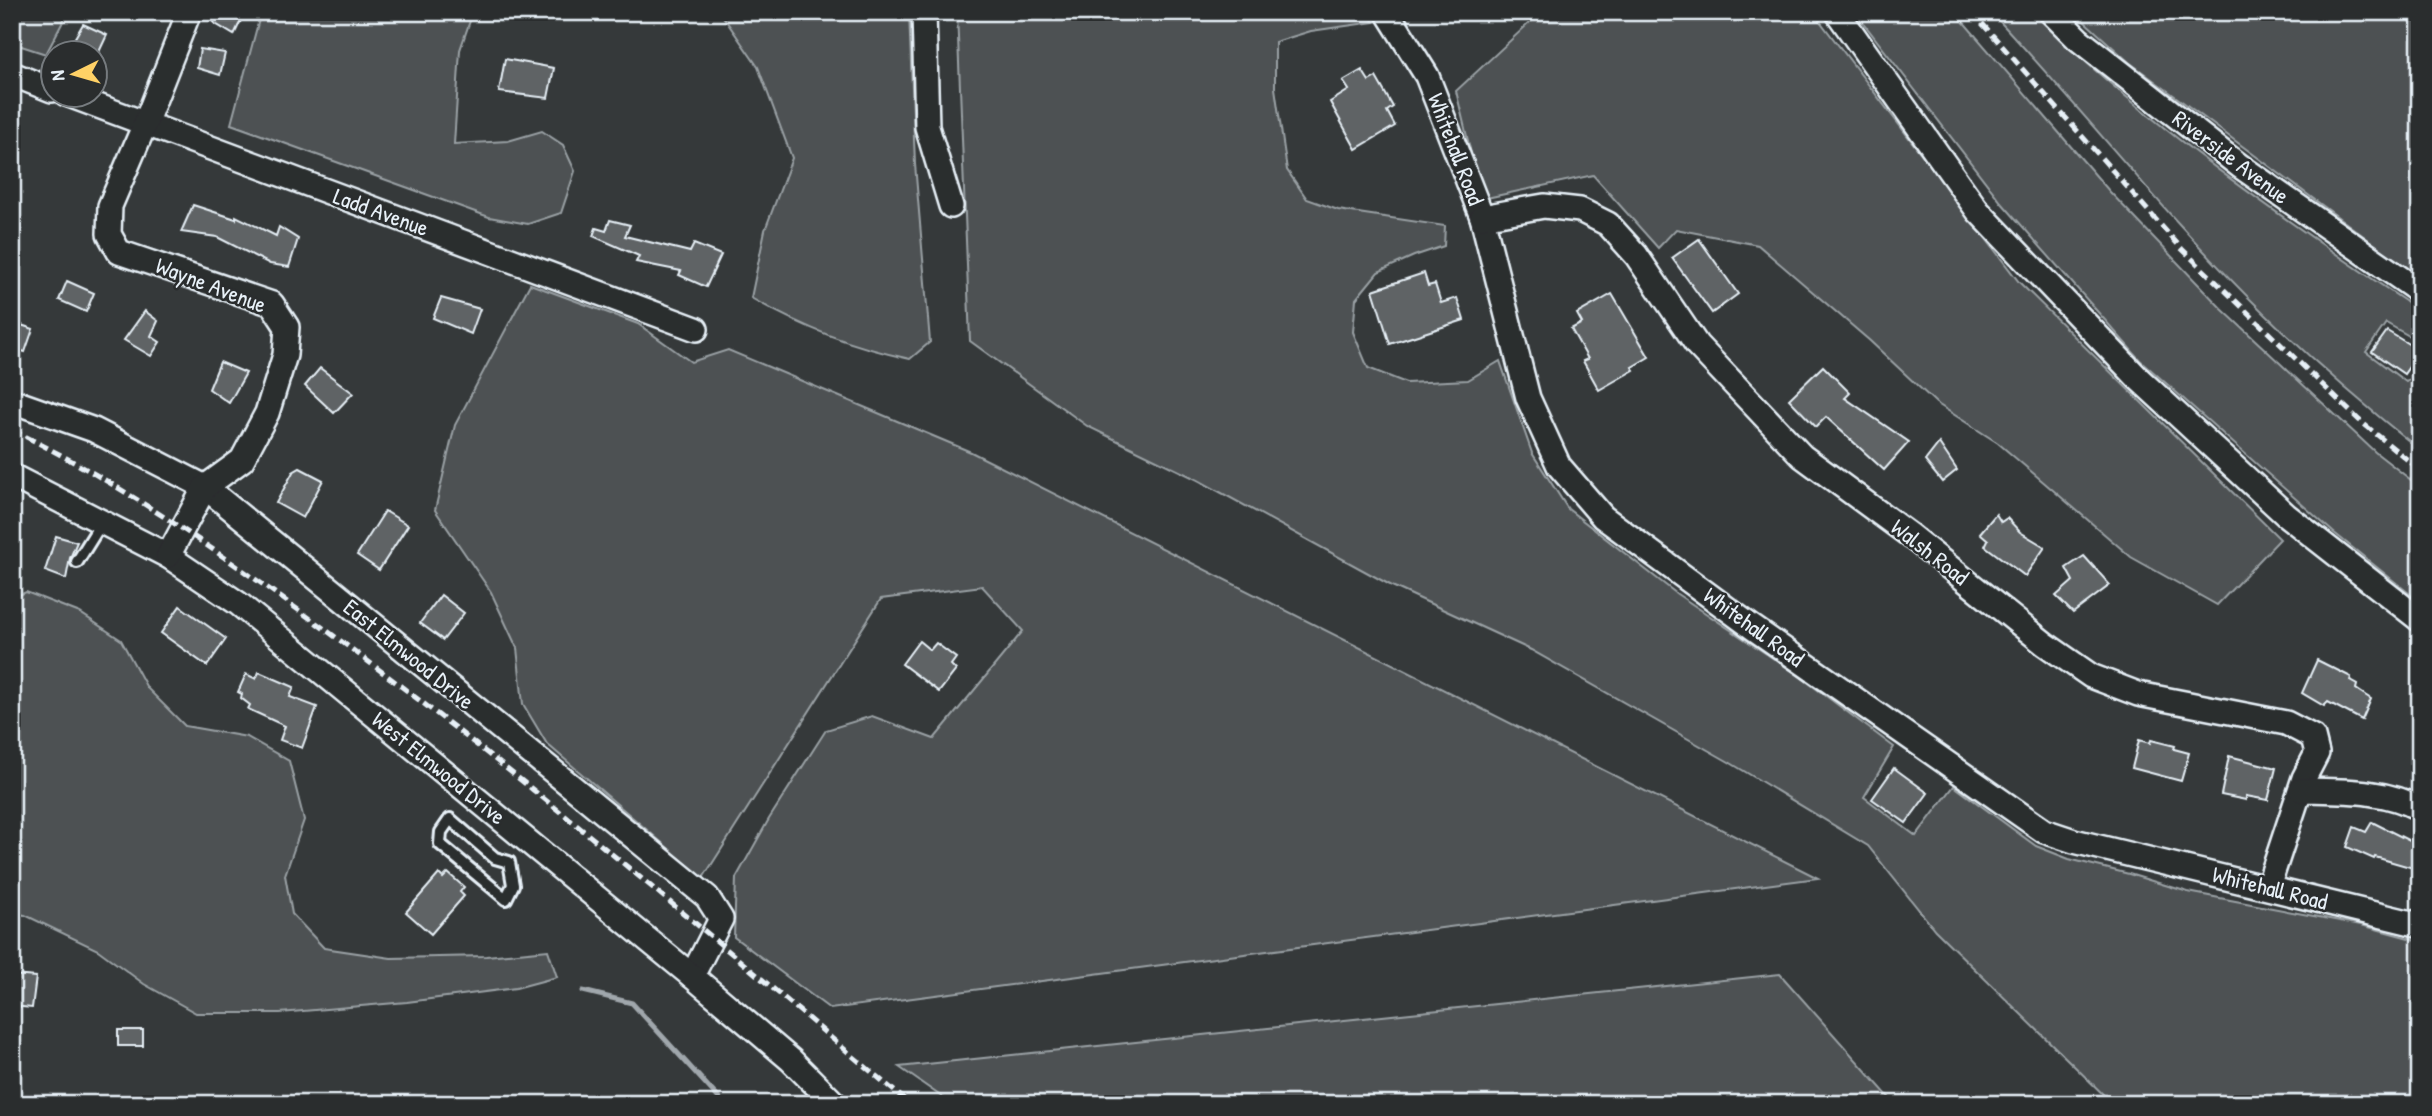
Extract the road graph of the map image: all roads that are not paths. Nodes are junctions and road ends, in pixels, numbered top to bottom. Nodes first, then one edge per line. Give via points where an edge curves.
1 (189, 12) edge
2 (925, 12) edge
3 (1387, 12) edge
4 (1837, 12) edge
5 (2051, 12) edge
6 (12, 74) edge
7 (38, 84) edge
8 (103, 108) edge
9 (145, 124) junction
10 (951, 206) dead end
11 (1482, 217) junction
12 (2420, 292) edge
13 (696, 329) dead end
14 (12, 401) edge
15 (12, 476) edge
16 (205, 487) junction
17 (102, 522) junction
18 (169, 556) junction
19 (77, 562) dead end
20 (2420, 620) edge
21 (2301, 790) junction
22 (2420, 809) edge
23 (519, 852) junction
24 (2268, 887) junction
25 (2420, 925) edge
26 (692, 976) junction
27 (835, 1104) edge

1 - 9 street, Wayne Avenue
2 - 10 street via 927,127
3 - 11 street, Whitehall Road via 1427,76
4 - 20 street via 1979,211 2130,369 2286,515
5 - 12 street, Riverside Avenue via 2078,39 2240,166
6 - 7 street
8 - 9 street, Ladd Avenue
9 - 13 street, Ladd Avenue
9 - 16 street, Wayne Avenue via 110,206 109,234 120,252 272,304 287,327 285,355 267,413 242,460
11 - 21 street, Walsh Road via 1544,206 1580,209 1608,224 1636,255 1697,345 1802,456 2091,676 2138,694 2286,723 2313,737 2317,753
11 - 24 street, Whitehall Road via 1528,398 1559,466 1603,517 2044,831
14 - 16 street, East Elmwood Drive via 94,430
15 - 17 street, West Elmwood Drive
16 - 18 street, Wayne Avenue
16 - 26 street, East Elmwood Drive via 709,899 721,919
17 - 18 street, West Elmwood Drive
17 - 19 lane
18 - 23 street, West Elmwood Drive via 239,604
21 - 22 street via 2353,791
21 - 24 street, Walsh Road
23 - 23 lane via 506,899 440,844 441,832 450,819 495,858
23 - 26 street, West Elmwood Drive
24 - 25 street, Whitehall Road
26 - 27 street, West Elmwood Drive

